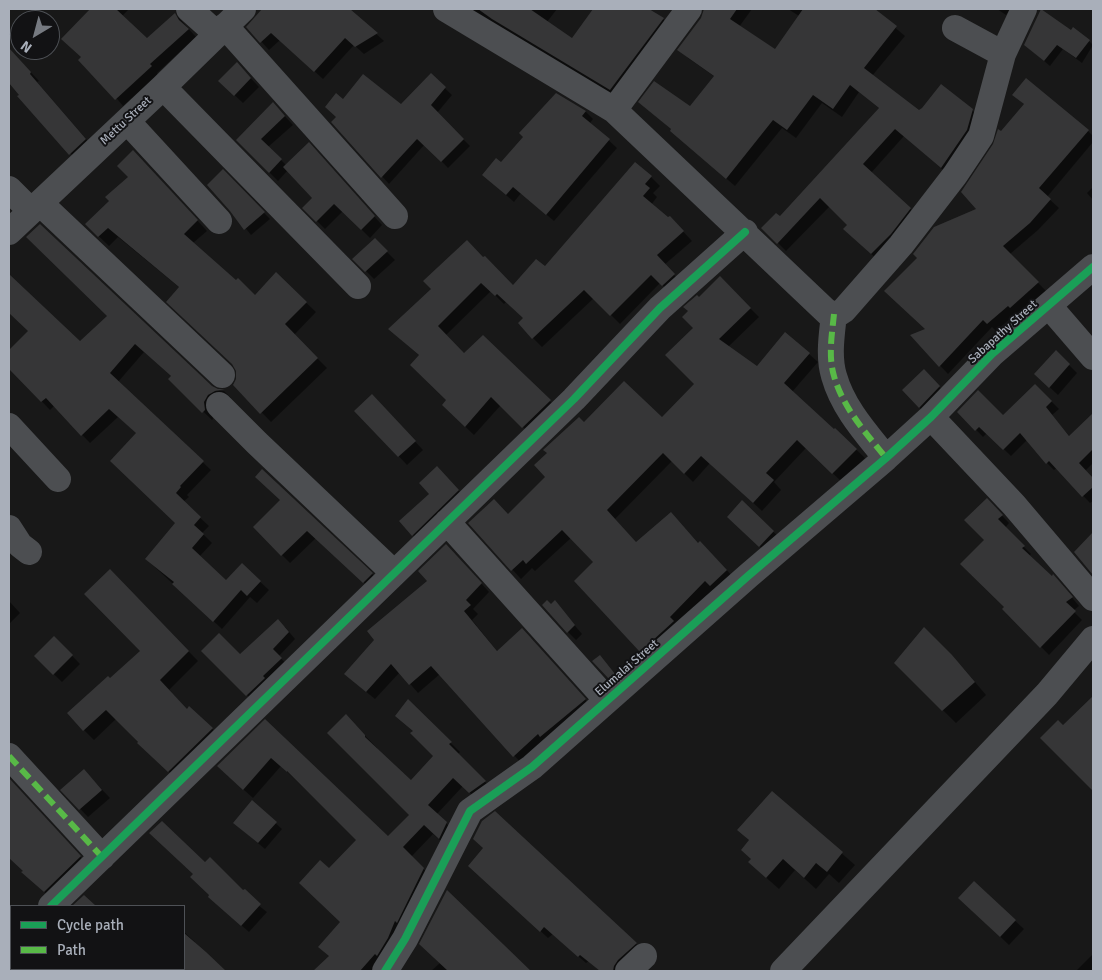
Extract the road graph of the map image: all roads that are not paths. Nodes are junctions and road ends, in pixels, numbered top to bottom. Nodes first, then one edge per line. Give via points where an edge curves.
1 (189, 9) edge
2 (446, 9) edge
3 (689, 9) edge
4 (1024, 9) edge
5 (228, 23) edge
6 (955, 28) dead end
7 (1003, 54) junction
8 (163, 87) junction
9 (614, 110) junction
10 (127, 121) junction
11 (9, 189) edge
12 (35, 207) junction
13 (396, 216) dead end
14 (219, 221) dead end
15 (9, 232) edge
16 (745, 232) junction
17 (1093, 267) edge
18 (358, 286) dead end
19 (1049, 306) junction
20 (834, 314) junction
21 (1093, 357) edge
22 (222, 376) dead end
23 (219, 405) dead end
24 (931, 417) junction
25 (9, 426) edge
26 (886, 458) junction
27 (58, 479) dead end
28 (447, 522) junction
29 (9, 528) edge
30 (29, 552) dead end
31 (394, 573) junction
32 (1093, 598) edge
33 (1093, 640) edge
34 (607, 700) junction
35 (9, 756) edge
36 (102, 857) junction
37 (52, 905) edge
38 (385, 971) edge
39 (783, 971) edge

1 - 5 street
2 - 9 street
3 - 9 street
4 - 7 street
5 - 8 street, Mettu Street
5 - 13 street
6 - 7 street
7 - 20 street via 981,136 901,244 844,310
8 - 10 street, Mettu Street
8 - 18 street
9 - 16 street
10 - 12 street, Mettu Street
10 - 14 street
11 - 12 street
12 - 15 street, Mettu Street
12 - 22 street
16 - 20 street via 829,314
16 - 28 street via 660,308 574,399
17 - 19 street, Sabapathy Street
19 - 21 street
19 - 24 street, Sabapathy Street via 992,354
20 - 26 street via 831,340 834,375 859,424
23 - 31 street
24 - 26 street, Elumalai Street
24 - 32 street via 1014,505
25 - 27 street
26 - 34 street, Elumalai Street
28 - 31 street
28 - 34 street
29 - 30 street
31 - 36 street
33 - 39 street via 1048,694
34 - 38 street, Elumalai Street via 532,767 470,811
35 - 36 street
36 - 37 street

